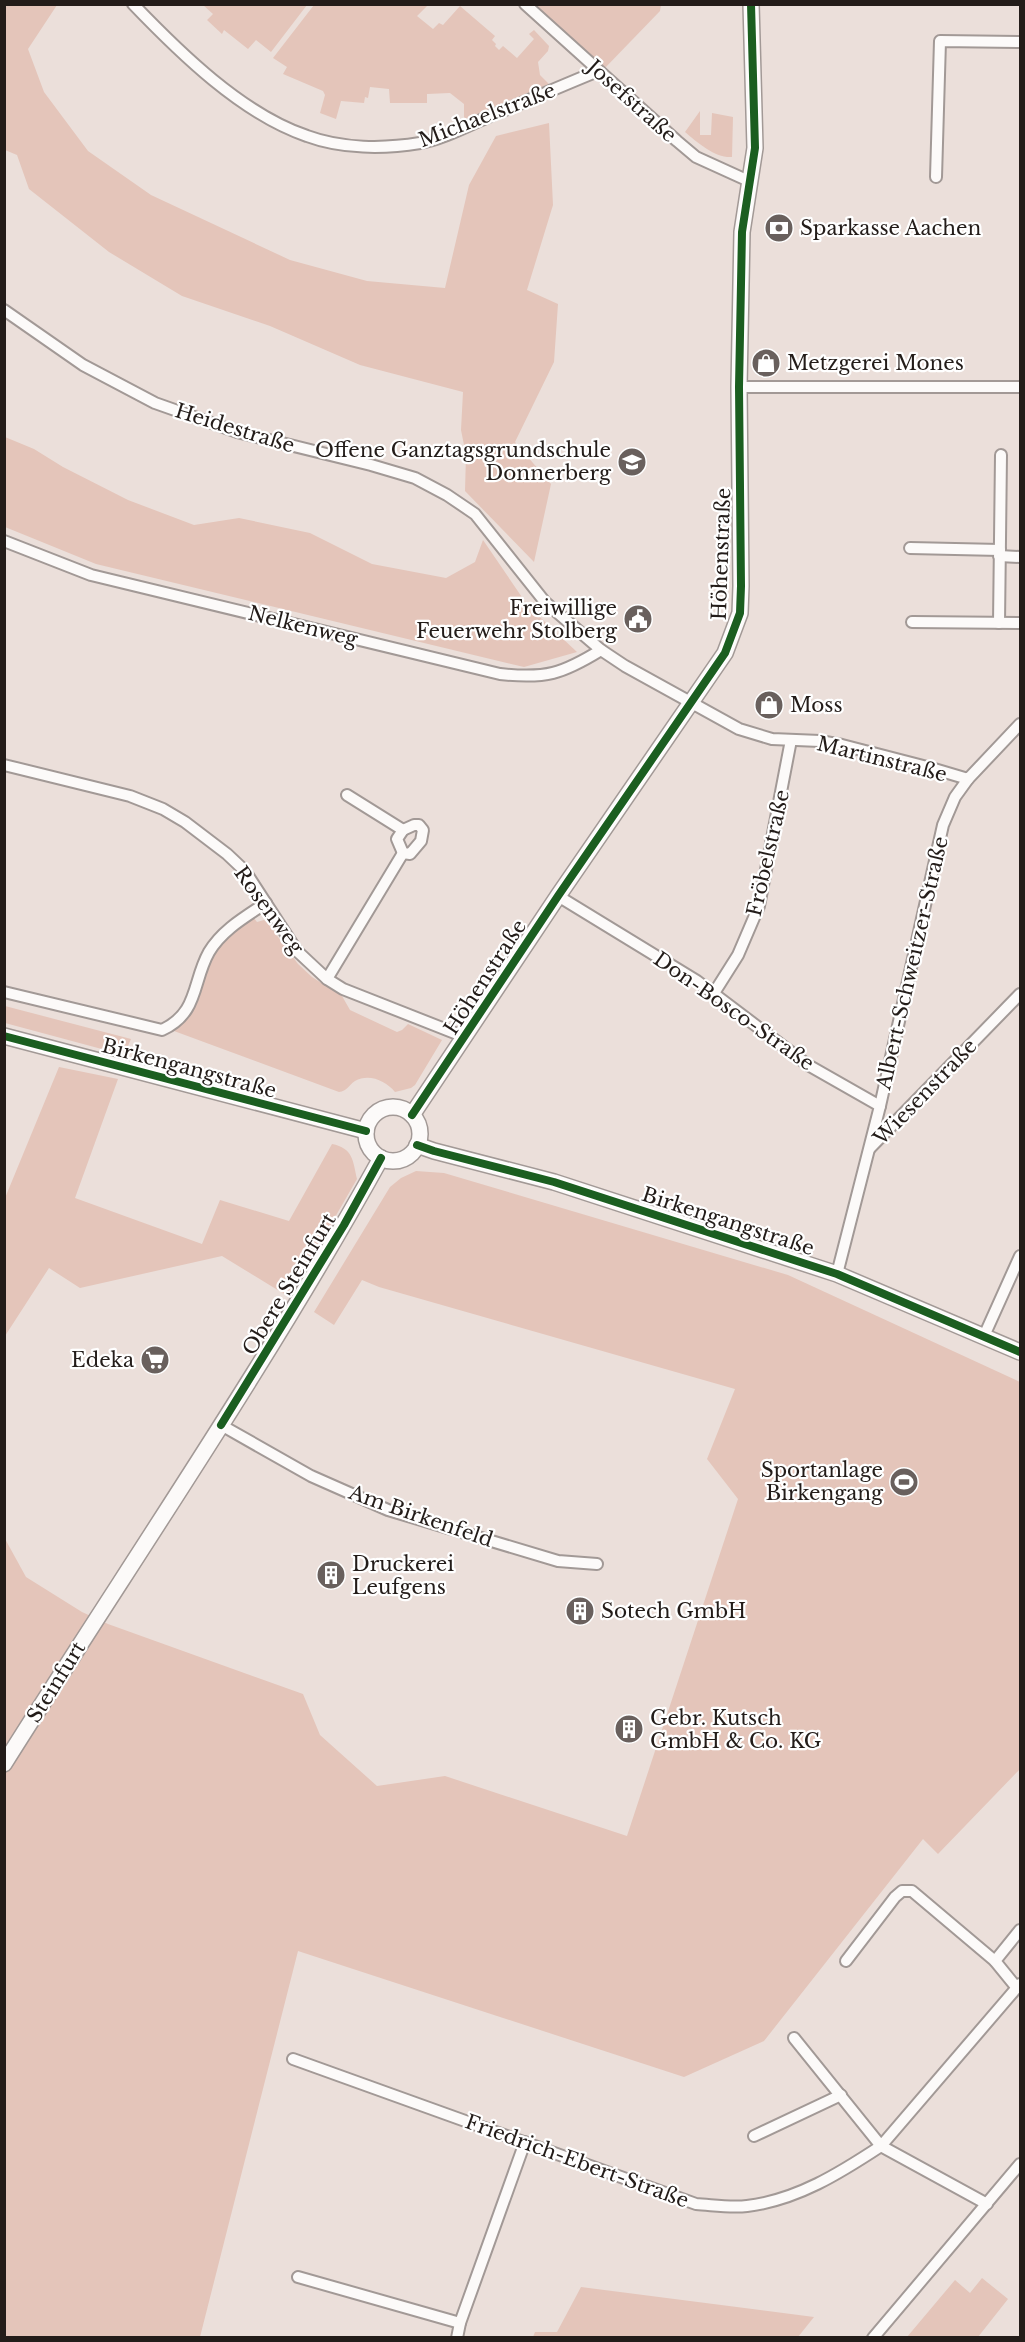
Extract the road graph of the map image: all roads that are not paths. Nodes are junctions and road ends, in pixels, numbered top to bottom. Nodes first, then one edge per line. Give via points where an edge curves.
1 (133, 4) edge
2 (525, 4) edge
3 (751, 4) edge
4 (1020, 42) edge
5 (598, 71) junction
6 (936, 177) dead end
7 (751, 182) junction
8 (4, 310) edge
9 (739, 387) junction
10 (1020, 387) edge
11 (1001, 455) dead end
12 (4, 541) edge
13 (910, 548) dead end
14 (999, 553) junction
15 (1020, 557) edge
16 (912, 622) dead end
17 (1020, 622) edge
18 (999, 623) junction
19 (601, 650) junction
20 (692, 703) junction
21 (1020, 724) edge
22 (791, 740) junction
23 (4, 765) edge
24 (968, 779) junction
25 (347, 795) dead end
26 (403, 830) junction
27 (403, 853) junction
28 (558, 896) junction
29 (266, 903) junction
30 (327, 978) junction
31 (4, 992) edge
32 (714, 993) junction
33 (1020, 994) edge
34 (4, 1036) edge
35 (465, 1037) junction
36 (880, 1106) junction
37 (412, 1115) junction
38 (366, 1131) junction
39 (417, 1144) junction
40 (867, 1150) junction
41 (381, 1158) junction
42 (1020, 1256) edge
43 (837, 1274) junction
44 (984, 1336) junction
45 (1020, 1352) edge
46 (221, 1425) junction
47 (597, 1564) dead end
48 (107, 1601) joint
49 (4, 1764) edge
50 (1020, 1930) edge
51 (846, 1960) dead end
52 (995, 1960) junction
53 (1019, 1986) edge
54 (794, 2038) dead end
55 (292, 2059) dead end
56 (841, 2095) junction
57 (753, 2136) dead end
58 (525, 2142) junction
59 (881, 2146) junction
60 (1020, 2164) edge
61 (987, 2204) junction
62 (298, 2277) dead end
63 (460, 2323) junction
64 (457, 2337) edge
65 (873, 2337) edge

1 - 5 street, Michaelstraße via 186,56 262,114 309,137 348,145 384,147 422,142
2 - 5 street, Josefstraße
3 - 7 street, Höhenstraße via 755,147
4 - 6 street via 940,41
5 - 7 street, Josefstraße via 696,157
7 - 9 street, Höhenstraße via 742,232
8 - 19 street, Heidestraße via 83,365 155,403 237,432 393,471 447,495 475,514 545,602
9 - 10 street
9 - 20 street, Höhenstraße via 740,614 725,653
11 - 14 street
12 - 19 street, Nelkenweg via 91,574 500,674 535,677 582,662
13 - 14 street
14 - 15 street
14 - 18 street
16 - 18 street
17 - 18 street
19 - 20 street, Heidestraße
20 - 22 street, Martinstraße via 739,729
20 - 28 street, Höhenstraße
21 - 24 street, Martinstraße
22 - 24 street, Martinstraße via 842,745
22 - 32 street, Fröbelstraße via 759,906 738,955
23 - 29 street, Rosenweg via 108,790 163,809 227,854 245,871
24 - 36 street, Albert-Schweitzer-Straße via 943,825
25 - 26 street
26 - 27 street via 397,839
26 - 27 street via 419,825 423,836 416,849 410,854
27 - 30 street
28 - 32 street, Don-Bosco-Straße
28 - 35 street, Höhenstraße
29 - 30 street, Rosenweg via 297,951
29 - 31 street via 219,939 209,952 186,1013 162,1030
30 - 35 street, Rosenweg via 343,989
32 - 36 street, Don-Bosco-Straße via 808,1065
33 - 40 street, Wiesenstraße
34 - 38 street, Birkengangstraße
35 - 37 street, Höhenstraße
36 - 40 street, Albert-Schweitzer-Straße
37 - 38 street via 394,1106 384,1108 375,1113
37 - 39 street via 419,1129
38 - 41 street via 370,1147
39 - 41 street via 405,1158
39 - 43 street, Birkengangstraße via 554,1182
40 - 43 street, Wiesenstraße
41 - 46 street, Obere Steinfurt
42 - 44 street
43 - 44 street, Birkengangstraße
44 - 45 street, Birkengangstraße
46 - 47 street, Am Birkenfeld via 311,1476 388,1510 558,1561
46 - 48 street, Obere Steinfurt
48 - 49 street, Steinfurt
50 - 52 street
51 - 52 street via 895,1897 902,1891 912,1891
52 - 53 street
53 - 59 street, Friedrich-Ebert-Straße
54 - 56 street
55 - 58 street, Friedrich-Ebert-Straße
56 - 57 street
56 - 59 street
58 - 59 street, Friedrich-Ebert-Straße via 696,2204 722,2206 769,2202 817,2185
58 - 63 street
59 - 61 street
60 - 61 street
61 - 65 street
62 - 63 street
63 - 64 street

